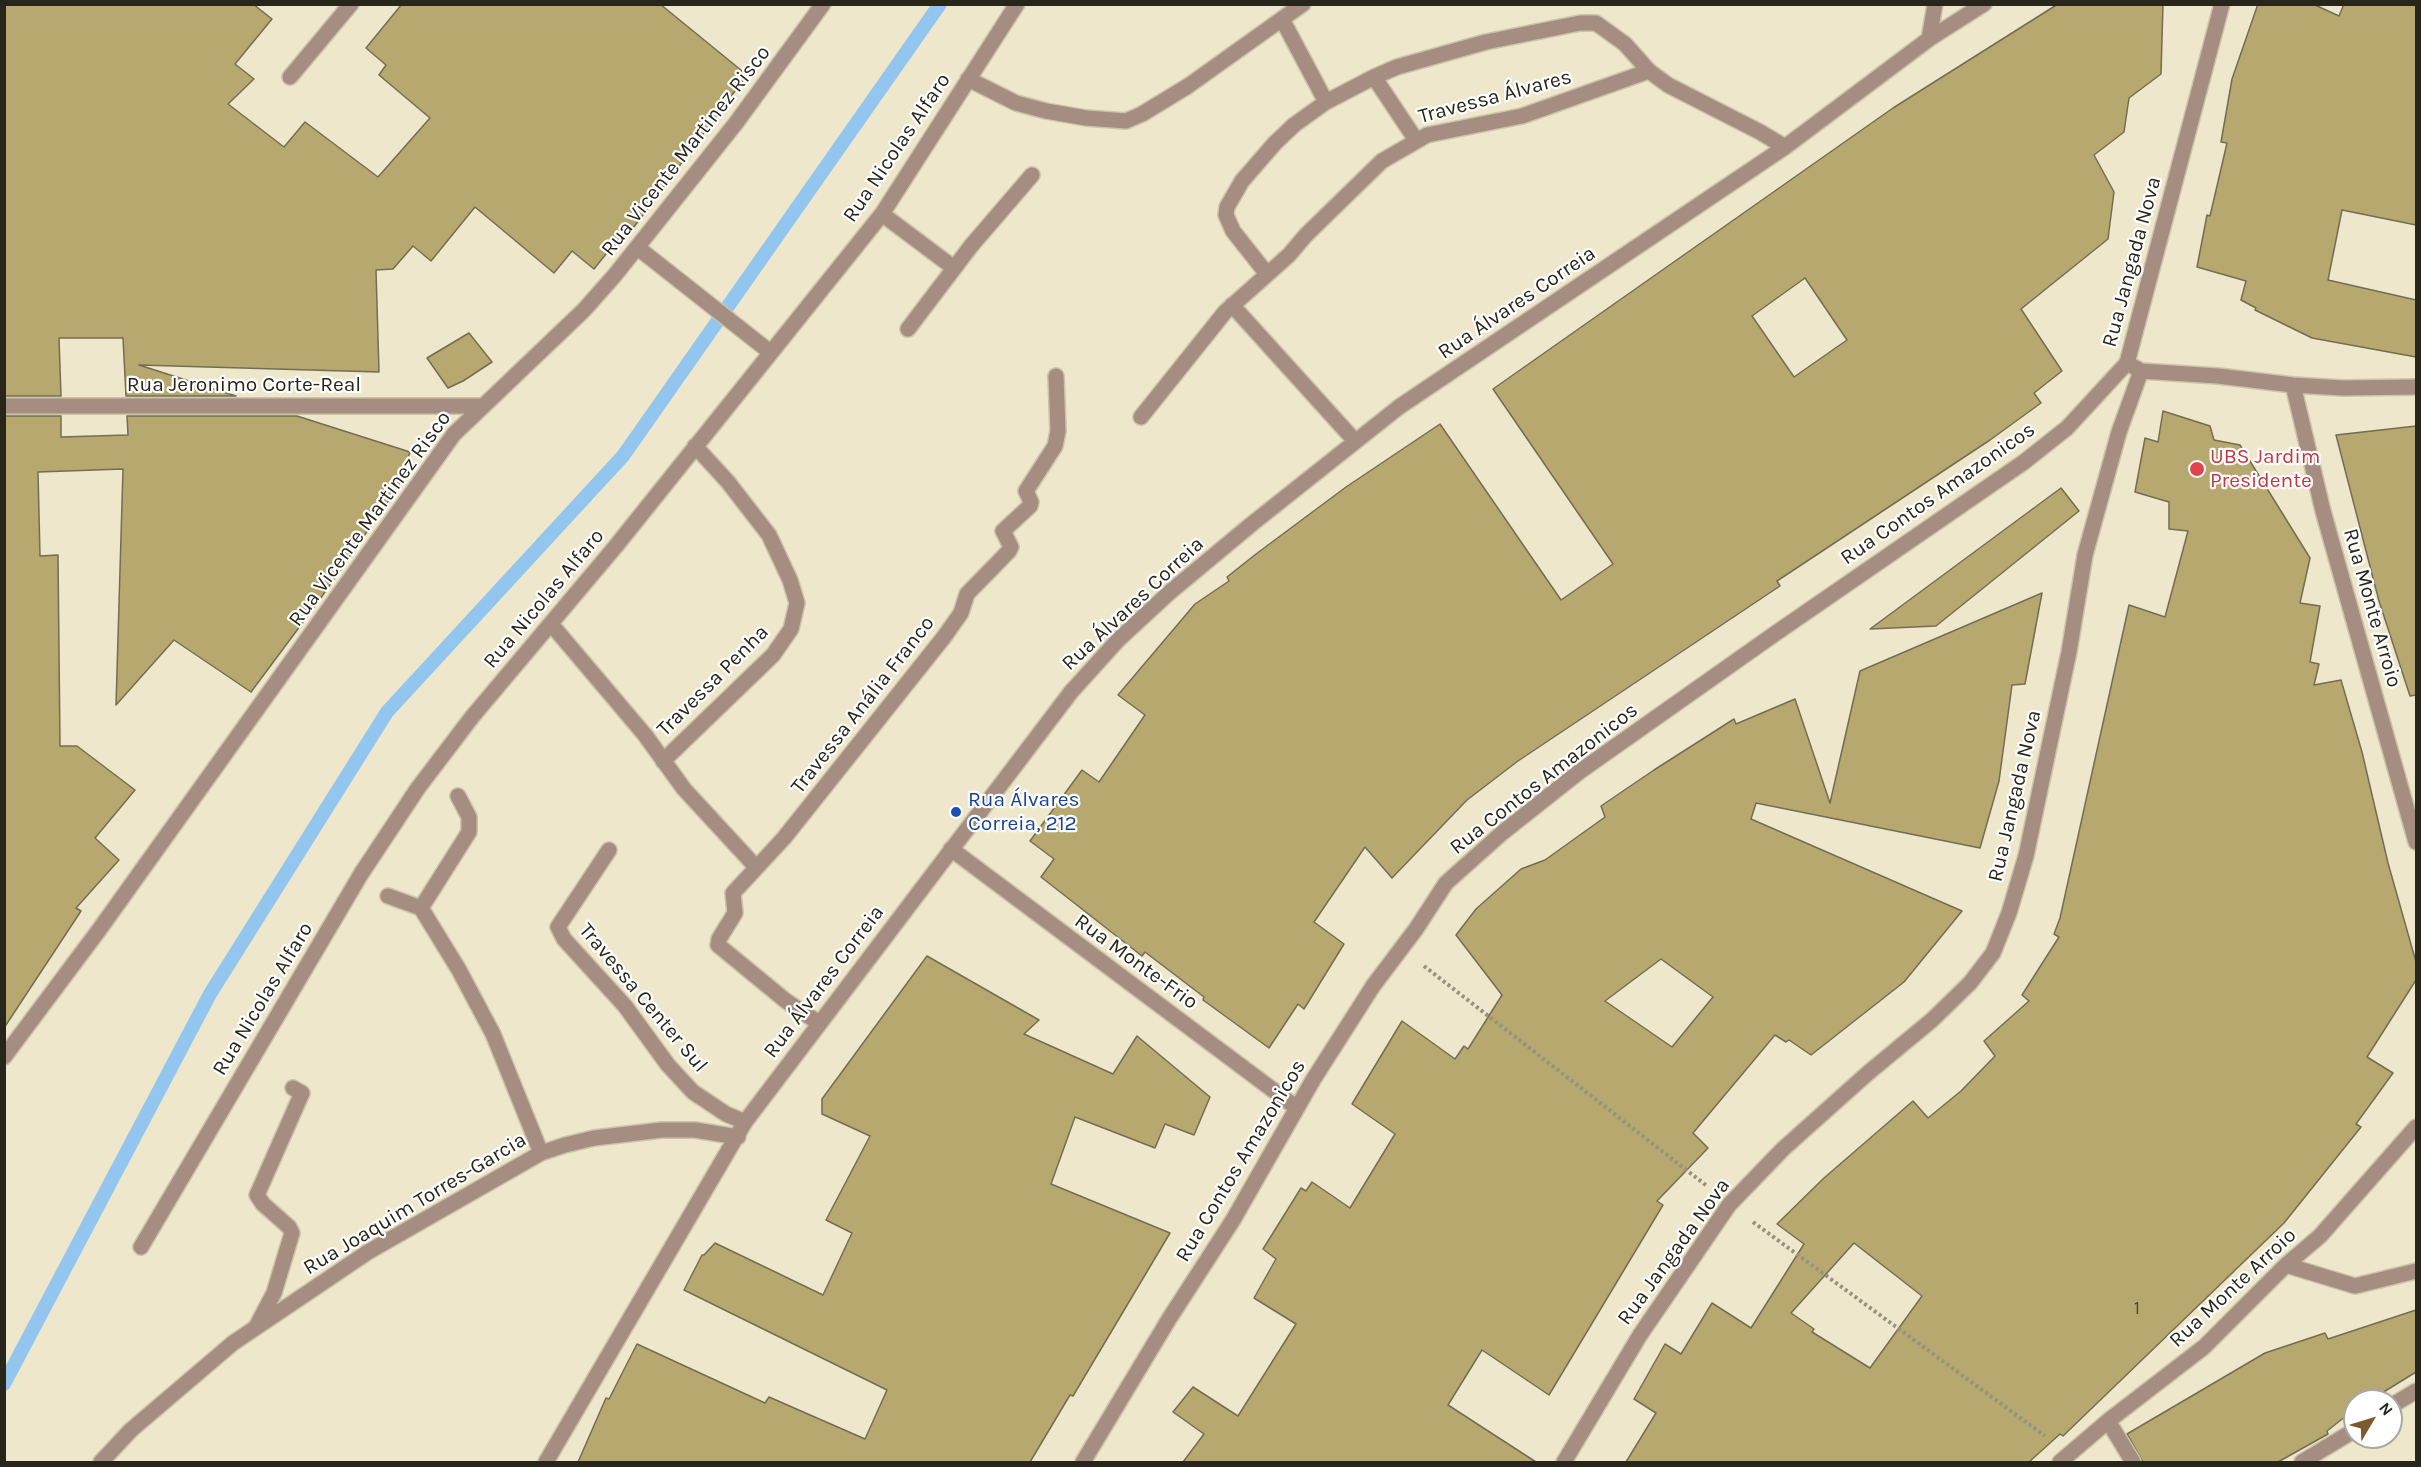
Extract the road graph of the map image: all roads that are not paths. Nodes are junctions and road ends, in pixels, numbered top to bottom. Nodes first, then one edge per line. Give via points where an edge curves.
1 (351, 4) edge
2 (823, 4) edge
3 (1017, 4) edge
4 (1303, 4) edge
5 (1935, 4) edge
6 (1984, 4) edge
7 (2222, 4) edge
8 (1283, 21) junction
9 (1929, 39) junction
10 (1649, 71) junction
11 (290, 77) dead end
12 (1374, 77) junction
13 (968, 80) junction
14 (1326, 102) junction
15 (1416, 140) junction
16 (1785, 147) junction
17 (1032, 175) dead end
18 (882, 214) junction
19 (639, 248) junction
20 (954, 268) junction
21 (1267, 274) junction
22 (1232, 305) junction
23 (908, 328) dead end
24 (770, 352) junction
25 (2127, 363) junction
26 (2141, 371) junction
27 (1056, 376) dead end
28 (2293, 385) junction
29 (2416, 387) edge
30 (4, 406) edge
31 (483, 406) junction
32 (1141, 417) dead end
33 (1355, 441) junction
34 (695, 446) junction
35 (551, 624) junction
36 (663, 761) junction
37 (458, 796) dead end
38 (2416, 842) edge
39 (951, 849) junction
40 (609, 850) dead end
41 (756, 867) junction
42 (388, 896) dead end
43 (421, 908) junction
44 (819, 1023) junction
45 (4, 1057) edge
46 (293, 1088) dead end
47 (1297, 1108) junction
48 (745, 1122) junction
49 (2416, 1126) edge
50 (738, 1137) junction
51 (541, 1153) junction
52 (141, 1247) dead end
53 (2286, 1264) junction
54 (2416, 1271) edge
55 (255, 1329) junction
56 (2416, 1391) edge
57 (2403, 1399) edge
58 (2108, 1420) junction
59 (2343, 1437) edge
60 (101, 1462) edge
61 (546, 1462) edge
62 (1083, 1462) edge
63 (1564, 1462) edge
64 (2060, 1462) edge
65 (2133, 1462) edge
66 (2302, 1462) edge

1 - 11 street
2 - 19 street, Rua Vicente Martinez Risco
3 - 13 street, Rua Nicolas Alfaro
4 - 8 street
5 - 9 street
6 - 9 street, Rua Álvares Correia
7 - 25 street, Rua Jangada Nova
8 - 13 street via 1188,86 1126,121 1046,111 1016,103
8 - 14 street
9 - 16 street, Rua Álvares Correia
10 - 12 street via 1608,31 1596,23 1580,23 1486,42
10 - 15 street, Travessa Álvares via 1522,116
10 - 16 street
12 - 14 street
12 - 15 street
13 - 18 street, Rua Nicolas Alfaro
14 - 21 street via 1275,143 1242,181 1227,207 1228,222
15 - 21 street, Travessa Álvares via 1382,161
16 - 33 street, Rua Álvares Correia via 1399,407
17 - 20 street
18 - 20 street
18 - 24 street, Rua Nicolas Alfaro
19 - 24 street
19 - 31 street, Rua Vicente Martinez Risco via 584,310
20 - 23 street
21 - 22 street, Travessa Álvares
22 - 32 street, Travessa Álvares
22 - 33 street
24 - 34 street, Rua Nicolas Alfaro
25 - 26 street, Rua Jangada Nova
25 - 47 street, Rua Contos Amazonicos via 2067,428 2024,462 1579,772 1446,882 1373,986
26 - 28 street
26 - 63 street, Rua Jangada Nova via 2119,432 2085,555 2026,856 1993,953 1970,983 1932,1020 1783,1149 1730,1204 1640,1335
27 - 41 street, Travessa Anália Franco via 1055,446 1026,491 1030,506 1004,531 1009,551 967,594 961,613 944,637 784,838
28 - 29 street
28 - 38 street, Rua Monte Arroio via 2323,511
30 - 31 street, Rua Jeronimo Corte-Real
31 - 45 street, Rua Vicente Martinez Risco via 454,434
33 - 39 street, Rua Álvares Correia via 1207,561 1118,640 1071,692
34 - 35 street, Rua Nicolas Alfaro
34 - 36 street, Travessa Penha via 769,535 797,603 791,629 773,655
35 - 36 street
35 - 52 street, Rua Nicolas Alfaro via 418,788 361,874
36 - 41 street
37 - 43 street via 469,817 469,832
39 - 44 street, Rua Álvares Correia
39 - 47 street, Rua Monte-Frio
40 - 48 street, Travessa Center Sul via 558,927 693,1092
41 - 44 street, Travessa Anália Franco via 733,893 735,913 718,945
42 - 43 street
43 - 51 street via 493,1034
44 - 48 street, Rua Álvares Correia
46 - 55 street via 302,1093 257,1195 292,1233 274,1293
47 - 62 street, Rua Contos Amazonicos via 1233,1220
48 - 50 street, Rua Álvares Correia
49 - 53 street, Rua Monte Arroio via 2320,1236
50 - 51 street, Rua Joaquim Torres-Garcia via 695,1130 662,1130 594,1138
50 - 61 street, Rua Álvares Correia
51 - 55 street, Rua Joaquim Torres-Garcia via 368,1252
53 - 54 street via 2355,1286
53 - 58 street, Rua Monte Arroio via 2204,1347
55 - 60 street, Rua Joaquim Torres-Garcia via 180,1386
56 - 57 street
58 - 64 street, Rua Monte Arroio
58 - 65 street
59 - 66 street

